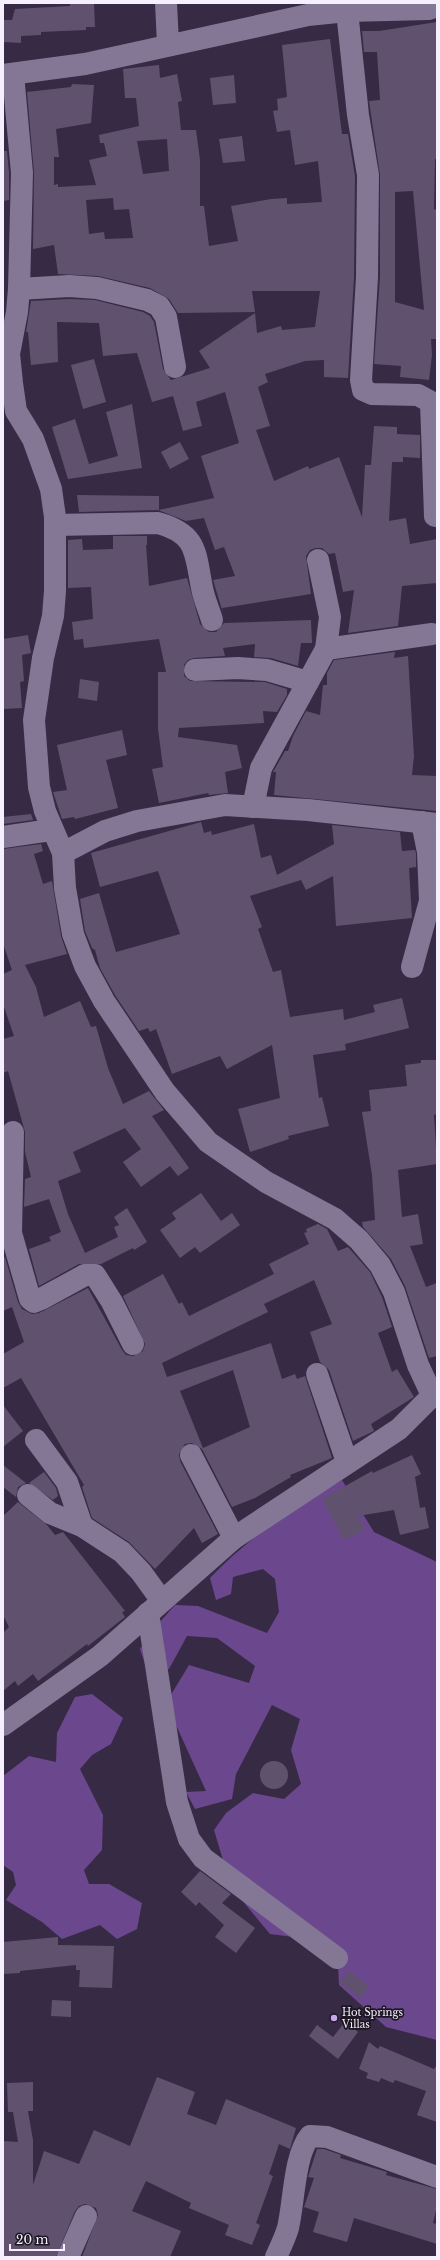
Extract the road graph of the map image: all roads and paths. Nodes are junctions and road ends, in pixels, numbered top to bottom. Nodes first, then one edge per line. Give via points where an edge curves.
1 (166, 3) edge
2 (432, 6) edge
3 (347, 11) junction
4 (168, 44) junction
5 (8, 74) edge
6 (19, 289) junction
7 (6, 363) edge
8 (174, 367) dead end
9 (435, 516) dead end
10 (55, 525) junction
11 (318, 560) dead end
12 (212, 620) dead end
13 (432, 634) dead end
14 (326, 649) junction
15 (195, 670) dead end
16 (308, 682) junction
17 (254, 807) junction
18 (429, 823) edge
19 (51, 830) junction
20 (3, 837) edge
21 (62, 853) junction
22 (412, 967) dead end
23 (13, 1132) dead end
24 (7, 1233) edge
25 (132, 1344) dead end
26 (317, 1374) dead end
27 (434, 1393) edge
28 (36, 1440) dead end
29 (190, 1455) dead end
30 (347, 1462) junction
31 (28, 1495) dead end
32 (82, 1526) junction
33 (234, 1538) junction
34 (155, 1607) junction
35 (3, 1725) edge
36 (337, 1958) dead end
37 (437, 2177) edge
38 (86, 2216) dead end
39 (68, 2257) edge
40 (276, 2257) edge

1 - 4 street
2 - 3 street
3 - 4 street via 308,15
3 - 9 street via 358,115 368,175 361,380 364,390 372,394 418,395 430,402
4 - 5 street via 85,64
5 - 6 street via 22,173
6 - 7 street via 17,312
6 - 8 street via 69,286 97,288 147,300 159,306 168,323
7 - 10 street via 16,411 33,439 51,489
10 - 12 street via 158,523 175,528 186,537 198,555 202,588
10 - 19 street via 53,616 43,658 34,720 40,787
11 - 14 street via 330,617
13 - 14 street
14 - 16 street
15 - 16 street via 267,670
16 - 17 street via 261,768
17 - 18 street
17 - 21 street via 225,805 137,821 105,831
18 - 22 street via 430,902
19 - 20 street
19 - 21 street
21 - 27 street via 73,934 85,966 104,1001 165,1092 208,1142 266,1182 335,1219 359,1240 380,1265 394,1292 418,1365
23 - 24 street
24 - 25 street via 30,1299 34,1302 42,1300 85,1275 95,1275 112,1302
26 - 30 street
27 - 30 street via 400,1429
28 - 32 street via 67,1482
29 - 33 street
30 - 33 street
31 - 32 street via 50,1513
32 - 34 street via 122,1552 141,1572
33 - 34 street
34 - 35 street via 100,1656
34 - 36 street via 177,1802 189,1839 203,1858
37 - 40 street via 327,2137 310,2136 304,2143 299,2159 288,2230
38 - 39 street

